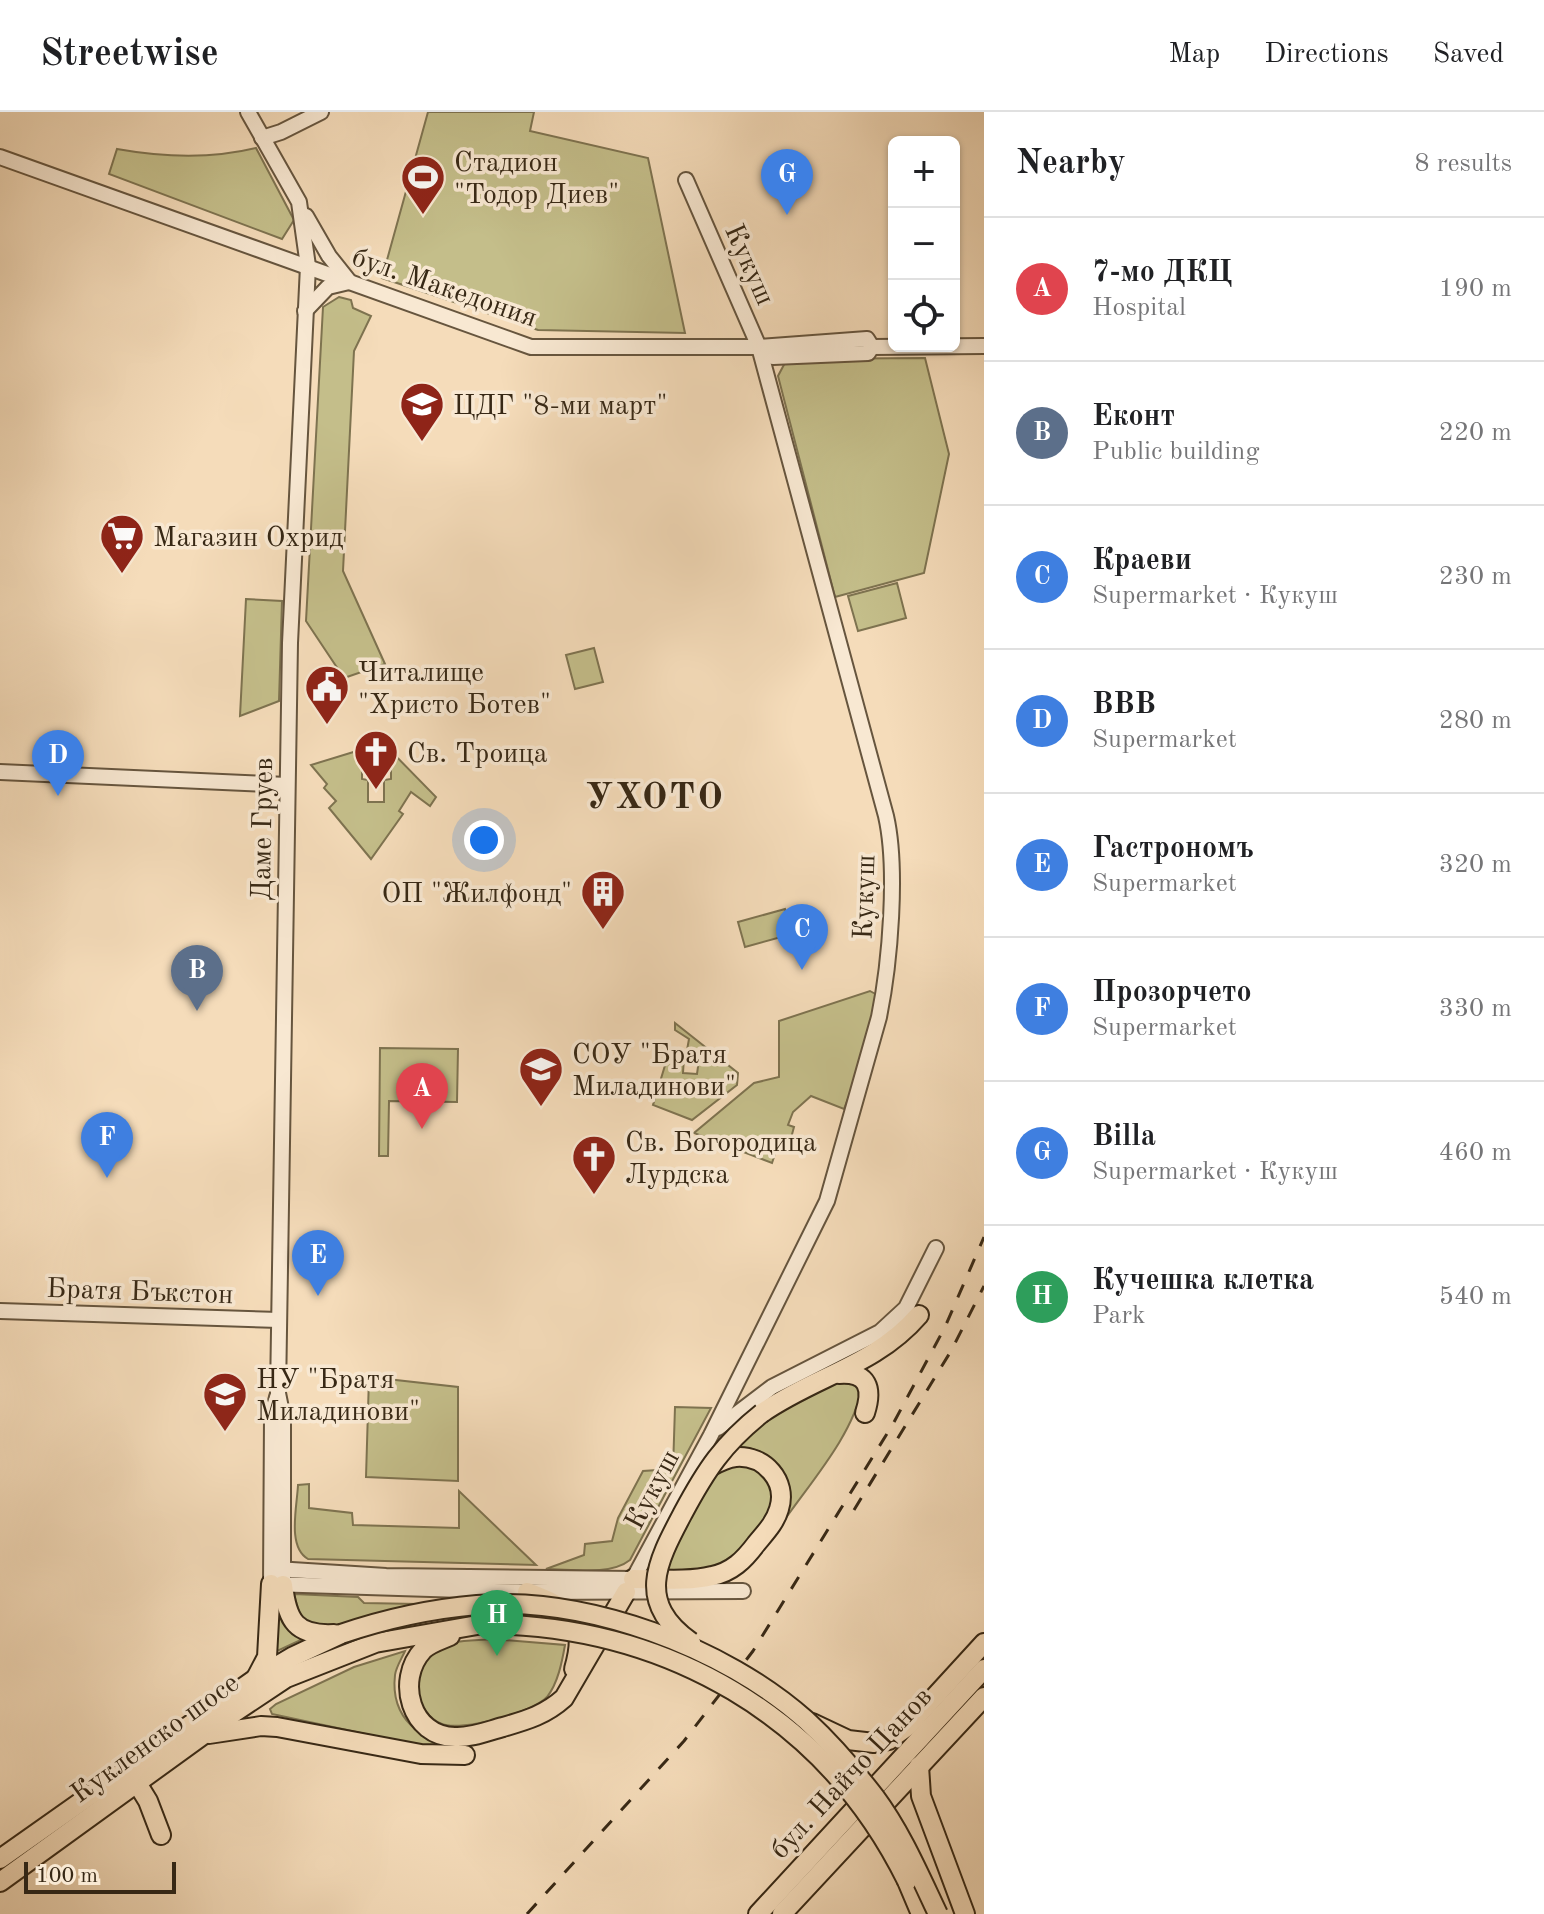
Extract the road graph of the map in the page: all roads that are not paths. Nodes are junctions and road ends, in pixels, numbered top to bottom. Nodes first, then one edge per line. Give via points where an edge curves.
1 (248, 112) edge
2 (321, 112) edge
3 (262, 138) junction
4 (0, 157) edge
5 (686, 180) dead end
6 (299, 202) junction
7 (308, 266) junction
8 (350, 282) junction
9 (305, 311) junction
10 (984, 346) edge
11 (759, 347) junction
12 (0, 772) edge
13 (287, 785) junction
14 (936, 1248) dead end
15 (0, 1311) edge
16 (919, 1315) dead end
17 (279, 1320) junction
18 (836, 1374) junction
19 (865, 1413) dead end
20 (711, 1435) junction
21 (706, 1469) junction
22 (277, 1577) junction
23 (629, 1586) junction
24 (743, 1591) dead end
25 (527, 1592) junction
26 (483, 1624) junction
27 (341, 1634) junction
28 (984, 1643) edge
29 (713, 1658) junction
30 (984, 1669) edge
31 (255, 1679) junction
32 (984, 1697) edge
33 (564, 1698) junction
34 (807, 1720) junction
35 (203, 1736) junction
36 (465, 1755) dead end
37 (919, 1766) junction
38 (134, 1776) junction
39 (161, 1835) dead end
40 (0, 1859) edge
41 (907, 1881) junction
42 (0, 1882) edge
43 (758, 1914) edge
44 (782, 1914) edge
45 (913, 1914) edge
46 (921, 1914) edge
47 (938, 1914) edge
48 (965, 1914) edge

1 - 3 street
2 - 3 street
3 - 6 street
4 - 7 street, бул. Македония
5 - 11 street, Кукуш
6 - 7 street, Даме Груев
6 - 8 street via 320,243
7 - 8 street, бул. Македония
7 - 9 street, Даме Груев
8 - 9 street via 328,287
8 - 11 street, бул. Македония via 531,347
9 - 13 street, Даме Груев
10 - 11 street, бул. Македония via 872,347 867,339
11 - 20 street, Кукуш via 891,849 879,1017 827,1201
12 - 13 street
13 - 17 street, Даме Груев
14 - 20 street via 906,1308 880,1332 772,1387
15 - 17 street, Братя Бъкстон
16 - 18 main road via 892,1343
17 - 22 street, Даме Груев via 283,1418
18 - 19 main road via 855,1374 866,1382
18 - 21 main road, bridge via 762,1413
20 - 23 street, Кукуш
21 - 23 main road, bridge via 735,1457 754,1459 770,1469 779,1485 780,1505 771,1526 736,1567 702,1578
21 - 29 main road, bridge via 662,1553 656,1586 667,1620
22 - 23 street
22 - 25 street
22 - 27 main road via 289,1616 300,1628 316,1635
22 - 31 main road via 267,1657
23 - 24 street
23 - 25 street
23 - 33 main road
25 - 33 main road via 566,1608 576,1624 577,1659
26 - 33 main road via 423,1650 409,1673 412,1708 425,1725 443,1735 472,1735 531,1719
26 - 35 main road, Кукленско шосе via 393,1638 349,1652 286,1678
26 - 41 main road, bridge via 537,1626 610,1639 697,1670 733,1691 817,1753 863,1806
27 - 29 main road, Кукленско шосе, bridge via 439,1609 517,1605 617,1623
27 - 31 main road, Кукленско шосе
28 - 34 main road via 889,1740 848,1740
29 - 34 main road, bridge
30 - 43 main road, бул. Найчо Цанов
31 - 38 main road, Кукленско шосе
32 - 37 main road, бул. Найчо Цанов
34 - 47 main road, bridge via 875,1798
35 - 36 main road via 277,1727 421,1754
35 - 38 main road, Кукленско шосе
37 - 44 main road, бул. Найчо Цанов
37 - 48 main road via 921,1796
38 - 39 main road
38 - 40 main road, Кукленско шосе
38 - 42 main road, Кукленско шосе
41 - 45 main road
41 - 46 main road

